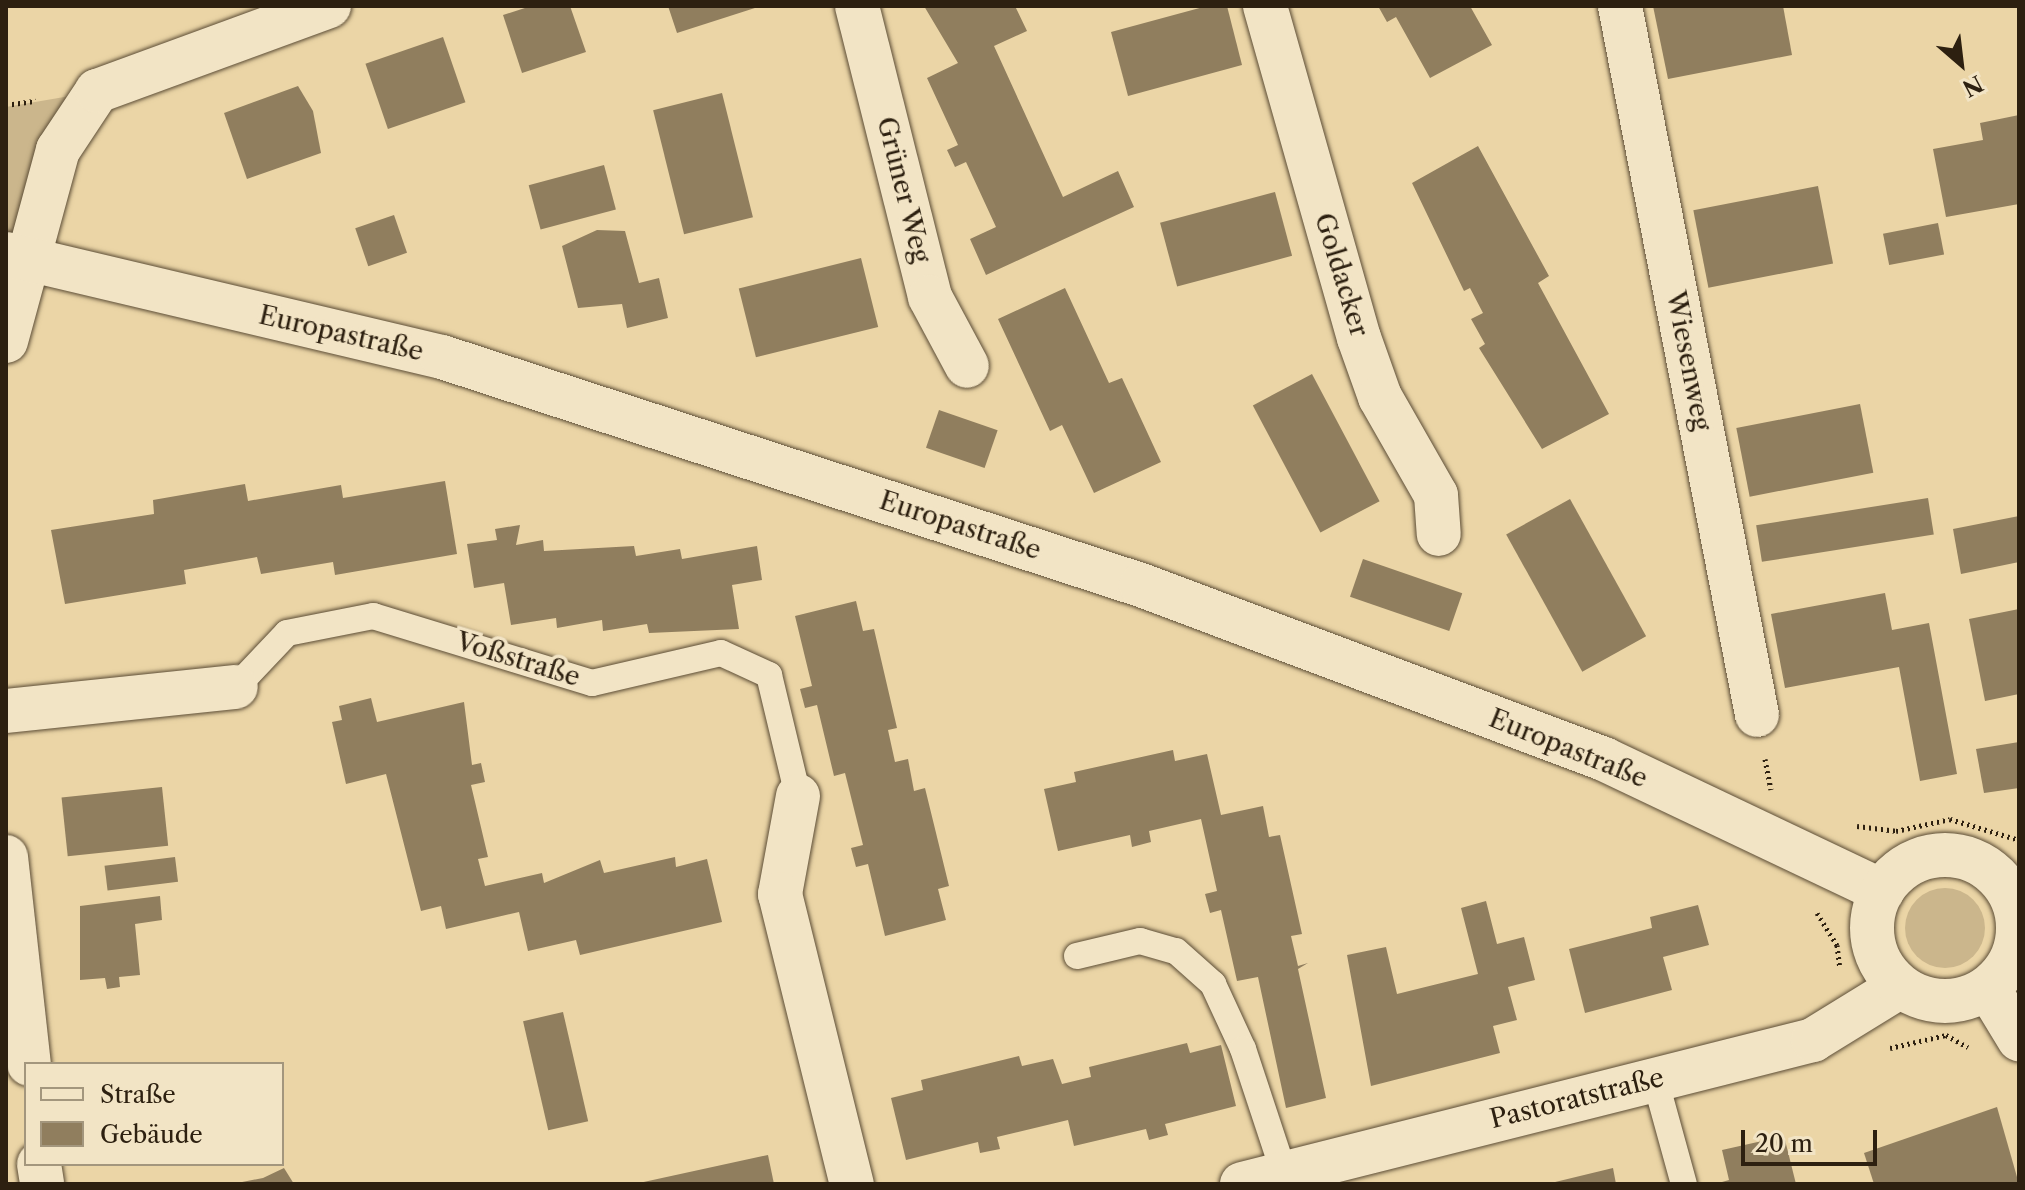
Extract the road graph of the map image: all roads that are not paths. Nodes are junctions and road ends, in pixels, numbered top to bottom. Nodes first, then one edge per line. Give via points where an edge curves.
1 (329, 6) edge
2 (857, 6) edge
3 (1265, 6) edge
4 (1620, 6) edge
5 (15, 257) edge
6 (6, 341) edge
7 (967, 366) dead end
8 (1439, 534) dead end
9 (236, 687) joint
10 (6, 711) edge
11 (1757, 715) road end
12 (798, 796) joint
13 (6, 857) edge
14 (1882, 891) junction
15 (2015, 897) edge
16 (1077, 956) dead end
17 (1899, 987) junction
18 (1988, 988) junction
19 (2018, 1038) edge
20 (29, 1062) edge
21 (1655, 1079) junction
22 (1284, 1173) junction
23 (852, 1184) edge
24 (1242, 1184) edge
25 (1684, 1184) edge

1 - 5 street via 97,91 58,150
2 - 7 street, Grüner Weg via 930,297
3 - 8 street, Goldacker via 1359,338 1380,397 1436,495
4 - 11 street, Wiesenweg
5 - 6 street
5 - 14 street, Europastraße via 442,357 1141,585 1604,759
9 - 10 street, Voßstraße
9 - 12 lane, Voßstraße via 287,633 373,616 592,683 721,653 769,675
12 - 23 street, Voßstraße via 780,894
13 - 20 street
14 - 15 street via 1918,860 1944,854 1993,872
14 - 17 street via 1871,920 1873,945
15 - 18 street via 2017,945
16 - 22 lane via 1140,941 1176,951 1213,984 1243,1049
17 - 18 street via 1943,1002
17 - 21 street, Pastoratstraße via 1859,1017 1813,1040
18 - 19 street
21 - 22 street, Pastoratstraße
21 - 25 lane
22 - 24 street, Pastoratstraße

